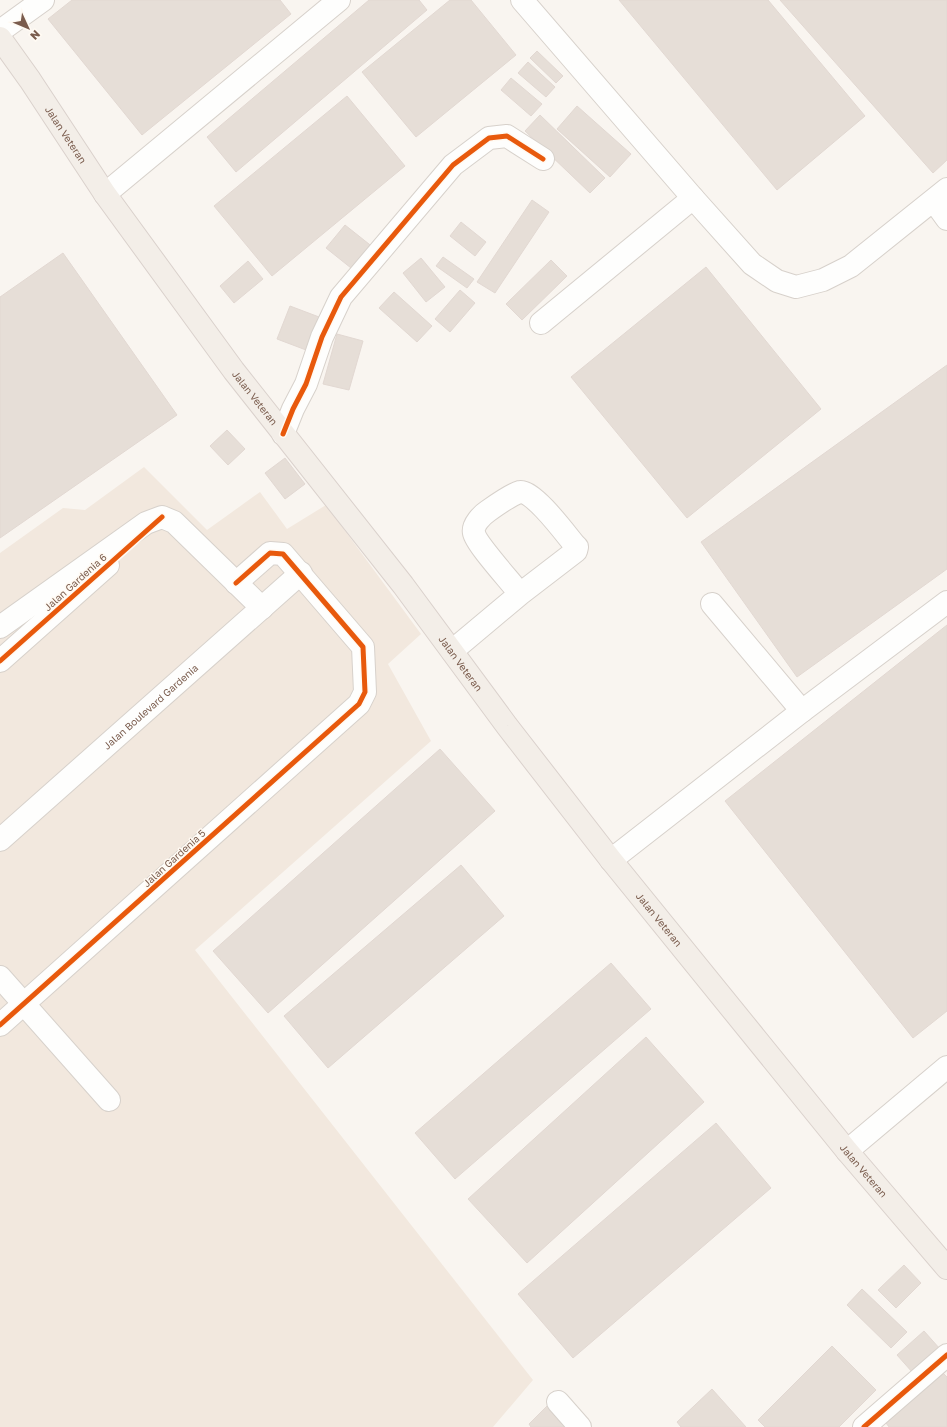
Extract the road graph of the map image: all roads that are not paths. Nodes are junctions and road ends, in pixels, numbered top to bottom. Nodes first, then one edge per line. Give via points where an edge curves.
1 (43, 0) edge
2 (339, 0) edge
3 (522, 0) edge
4 (0, 31) edge
5 (0, 38) edge
6 (543, 159) dead end
7 (105, 194) junction
8 (940, 195) edge
9 (693, 198) junction
10 (947, 219) edge
11 (541, 323) dead end
12 (283, 434) junction
13 (162, 517) junction
14 (300, 574) junction
15 (236, 583) junction
16 (520, 594) junction
17 (947, 602) edge
18 (712, 604) dead end
19 (262, 608) junction
20 (0, 627) edge
21 (452, 651) junction
22 (0, 662) edge
23 (802, 711) junction
24 (0, 840) edge
25 (611, 860) junction
26 (0, 978) edge
27 (24, 1004) junction
28 (0, 1025) edge
29 (947, 1067) edge
30 (109, 1100) dead end
31 (847, 1151) junction
32 (947, 1268) edge
33 (947, 1355) edge
34 (558, 1402) dead end
35 (580, 1427) edge
36 (864, 1427) edge

1 - 4 street
2 - 7 street
3 - 9 street
5 - 7 main road, Jalan Veteran
6 - 12 street via 507,136 489,138 453,165 341,297
7 - 12 main road, Jalan Veteran
8 - 9 street via 851,266 823,280 796,287 777,281 752,264
8 - 10 street
9 - 11 street
12 - 21 main road, Jalan Veteran via 403,584
13 - 15 street via 174,522
13 - 20 street via 146,523
13 - 22 street, Jalan Gardenia 6
14 - 15 street via 283,554 270,553
14 - 19 street, Jalan Boulevard Gardenia
14 - 27 street, Jalan Gardenia 5 via 363,647 365,692 359,704
15 - 19 street
16 - 16 street via 474,534 474,527 483,514 520,492 539,502 576,547 576,550
16 - 21 street
17 - 23 street
18 - 23 street
19 - 24 street, Jalan Boulevard Gardenia
21 - 25 main road, Jalan Veteran
23 - 25 street
25 - 31 main road, Jalan Veteran
26 - 27 street
27 - 28 street, Jalan Gardenia 5
27 - 30 street
29 - 31 street
31 - 32 main road, Jalan Veteran
33 - 36 street
34 - 35 street

